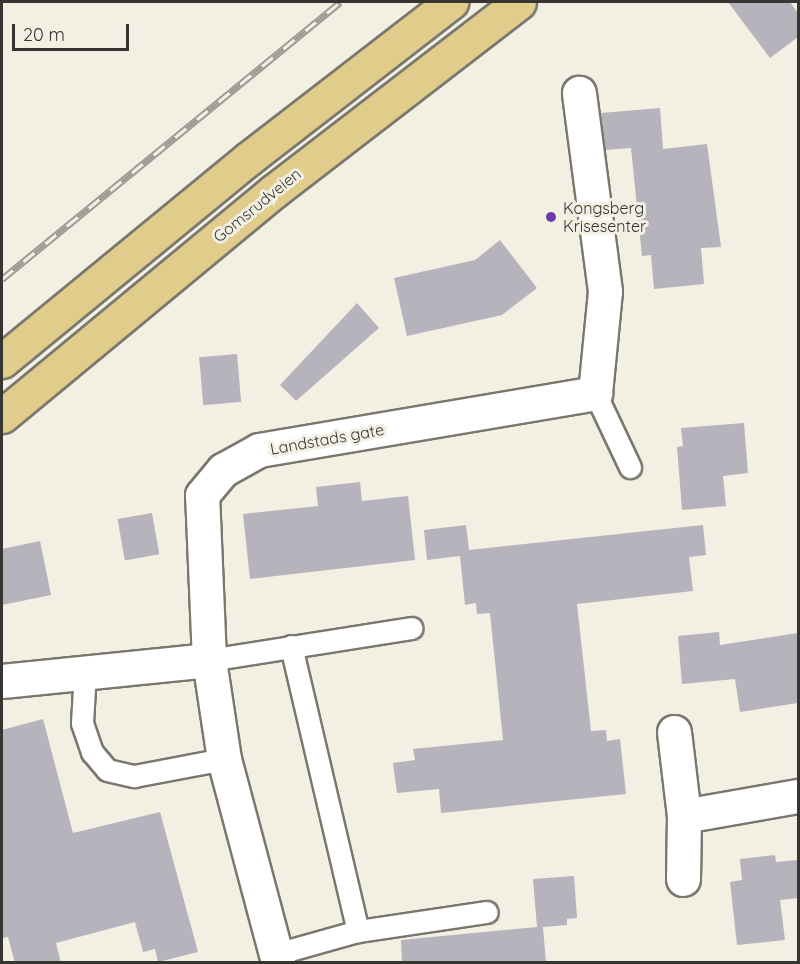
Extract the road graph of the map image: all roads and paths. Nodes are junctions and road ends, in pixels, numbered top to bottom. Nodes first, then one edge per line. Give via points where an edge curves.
1 (451, 2) edge
2 (519, 2) edge
3 (579, 93) dead end
4 (2, 361) edge
5 (594, 393) junction
6 (2, 416) edge
7 (630, 467) dead end
8 (411, 628) dead end
9 (291, 646) junction
10 (209, 660) junction
11 (85, 671) junction
12 (2, 681) edge
13 (674, 732) dead end
14 (224, 759) junction
15 (798, 796) edge
16 (684, 816) junction
17 (683, 879) dead end
18 (487, 912) dead end
19 (358, 931) junction
20 (277, 958) edge

1 - 4 main road via 257,152
2 - 6 main road, Gomsrudveien via 274,191
3 - 5 street via 605,291
5 - 7 lane
5 - 10 street, Landstads gate via 259,450 223,470 202,495
8 - 9 lane
9 - 10 lane
9 - 19 lane
10 - 11 street
10 - 14 street, Landstads gate
11 - 12 street
11 - 14 lane via 82,723 92,752 107,770 134,776
13 - 16 street
14 - 20 street, Landstads gate
15 - 16 street
16 - 17 street
18 - 19 lane
19 - 20 lane

